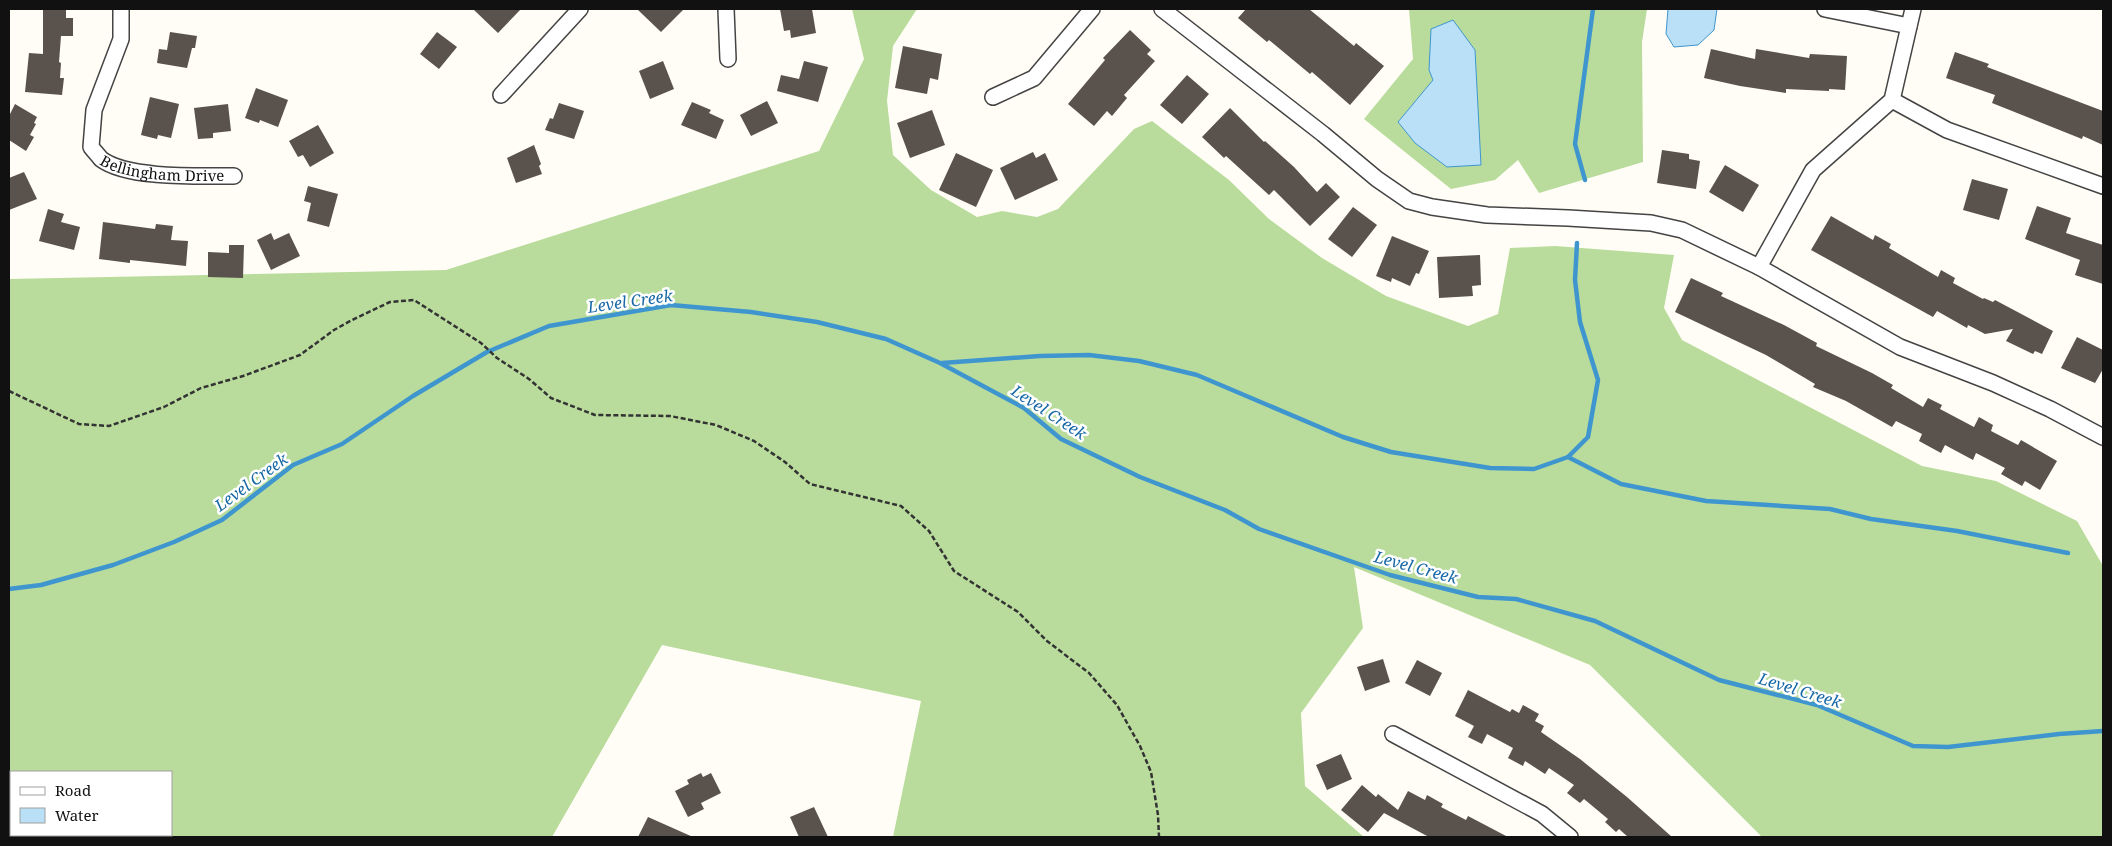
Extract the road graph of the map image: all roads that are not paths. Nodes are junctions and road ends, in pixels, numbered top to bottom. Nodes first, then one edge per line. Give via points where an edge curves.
1 (121, 9) edge
2 (580, 9) edge
3 (726, 9) edge
4 (1092, 9) edge
5 (1162, 9) edge
6 (1825, 9) edge
7 (1913, 9) edge
8 (1909, 26) junction
9 (728, 59) dead end
10 (501, 95) dead end
11 (993, 97) dead end
12 (1892, 100) junction
13 (234, 176) dead end
14 (2103, 186) edge
15 (1759, 267) junction
16 (2103, 438) edge
17 (1393, 734) dead end
18 (1570, 837) edge

1 - 13 street, Bellingham Drive via 122,40 94,110 91,147 102,160 126,169 172,177
2 - 10 street
3 - 9 street
4 - 11 street via 1034,78
5 - 15 street via 1377,180 1409,201 1432,208 1487,215 1651,224 1682,230
6 - 8 street
7 - 8 street
8 - 12 street
12 - 14 street via 1947,130
12 - 15 street via 1814,170
15 - 16 street via 1900,347 1993,383
17 - 18 street via 1542,814

